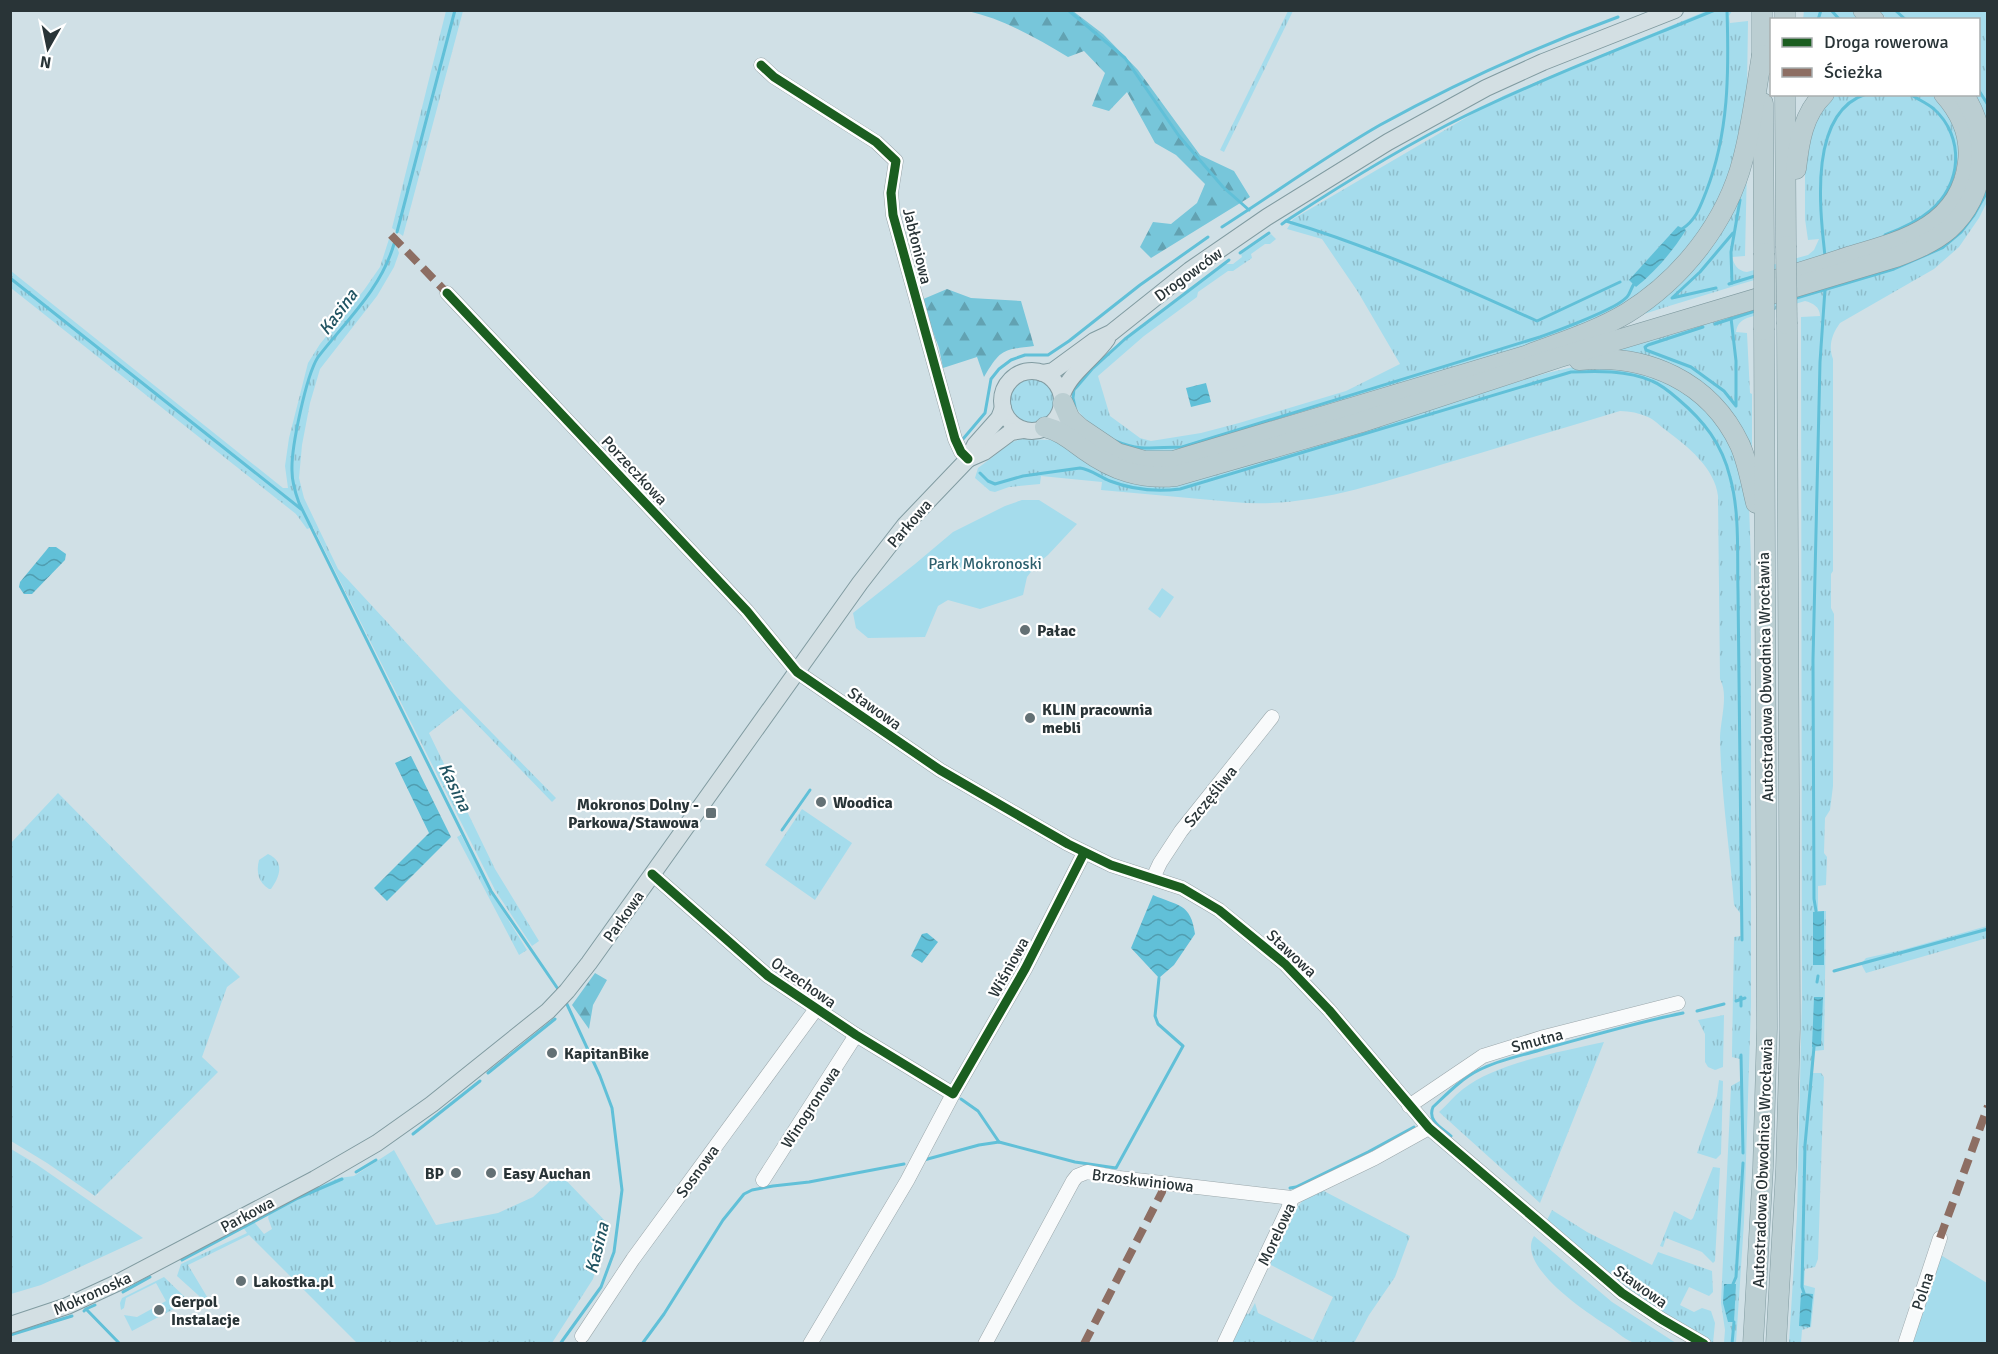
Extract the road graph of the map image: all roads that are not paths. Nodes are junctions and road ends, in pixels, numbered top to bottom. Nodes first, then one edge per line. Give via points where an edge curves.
1 (1675, 10) edge
2 (1762, 10) edge
3 (1762, 55) junction
4 (761, 65) dead end
5 (1785, 96) edge
6 (1822, 96) edge
7 (1946, 96) edge
8 (1964, 96) edge
9 (1786, 222) junction
10 (447, 293) dead end
11 (1111, 333) junction
12 (1530, 354) junction
13 (1042, 373) junction
14 (1491, 381) junction
15 (1062, 399) junction
16 (1003, 408) junction
17 (1045, 427) junction
18 (1023, 430) junction
19 (968, 459) junction
20 (1763, 537) junction
21 (797, 672) junction
22 (1272, 717) dead end
23 (1084, 853) junction
24 (652, 874) junction
25 (1153, 878) junction
26 (1678, 1003) dead end
27 (816, 1009) junction
28 (856, 1035) junction
29 (953, 1094) junction
30 (1409, 1106) junction
31 (1429, 1128) junction
32 (763, 1180) dead end
33 (1292, 1198) junction
34 (1940, 1238) dead end
35 (170, 1255) joint
36 (10, 1324) edge
37 (582, 1336) dead end
38 (1701, 1342) edge
39 (810, 1344) edge
40 (985, 1344) edge
41 (1224, 1344) edge
42 (1753, 1344) edge
43 (1776, 1344) edge
44 (1905, 1344) edge

1 - 11 main road, Drogowców via 1486,88 1388,142 1190,270
2 - 3 highway, Autostradowa Obwodnica Wrocławia
3 - 12 highway via 1738,175 1725,207 1697,250 1667,284 1626,313
3 - 20 highway, Autostradowa Obwodnica Wrocławia, bridge
4 - 19 street, Jabłoniowa via 876,142 896,161 891,193 893,214 955,439
5 - 9 highway, Autostradowa Obwodnica Wrocławia
6 - 9 highway via 1801,135
7 - 12 highway via 1963,123 1968,160 1961,189 1932,225 1886,246
8 - 14 highway via 1981,135 1981,170 1967,206 1939,236 1896,257
9 - 43 highway, Autostradowa Obwodnica Wrocławia, bridge via 1790,1029
10 - 21 street, Porzeczkowa via 739,602
11 - 13 main road, Drogowców via 1053,371
11 - 15 main road, Drogowców via 1065,385
12 - 15 highway via 1173,461 1144,461 1117,453 1070,419
13 - 15 main road via 1058,384
13 - 16 main road via 1017,376 1008,384
14 - 17 highway via 1170,477 1140,476 1112,467
14 - 20 highway via 1573,361 1609,358 1644,363 1680,379 1712,405 1740,446
15 - 17 main road via 1060,414
16 - 18 main road via 1011,423
16 - 19 main road, Parkowa
17 - 18 main road
18 - 19 main road, Parkowa via 1011,432
19 - 21 main road, Parkowa via 905,525
20 - 42 highway, Autostradowa Obwodnica Wrocławia via 1767,1039
21 - 23 street, Stawowa via 940,770
21 - 24 main road, Parkowa
22 - 25 street, Szczęśliwa via 1181,831
23 - 25 street, Stawowa
23 - 29 street, Wiśniowa via 1025,969
24 - 27 street, Orzechowa via 761,970
24 - 35 main road, Parkowa via 560,999 432,1104 394,1132 315,1179
25 - 30 street, Stawowa via 1207,900 1285,964 1348,1031
26 - 30 street, Smutna via 1483,1056
27 - 28 street, Orzechowa
27 - 37 street, Sosnowa via 633,1259
28 - 29 street, Orzechowa
28 - 32 street, Winogronowa
29 - 39 street, Wiśniowa
30 - 31 street, Stawowa
31 - 33 street, Morelowa
31 - 38 street, Stawowa via 1613,1286
33 - 40 street, Brzoskwiniowa via 1082,1173 1073,1181
33 - 41 street, Morelowa
34 - 44 street, Polna
35 - 36 main road, Mokronoska via 80,1301

